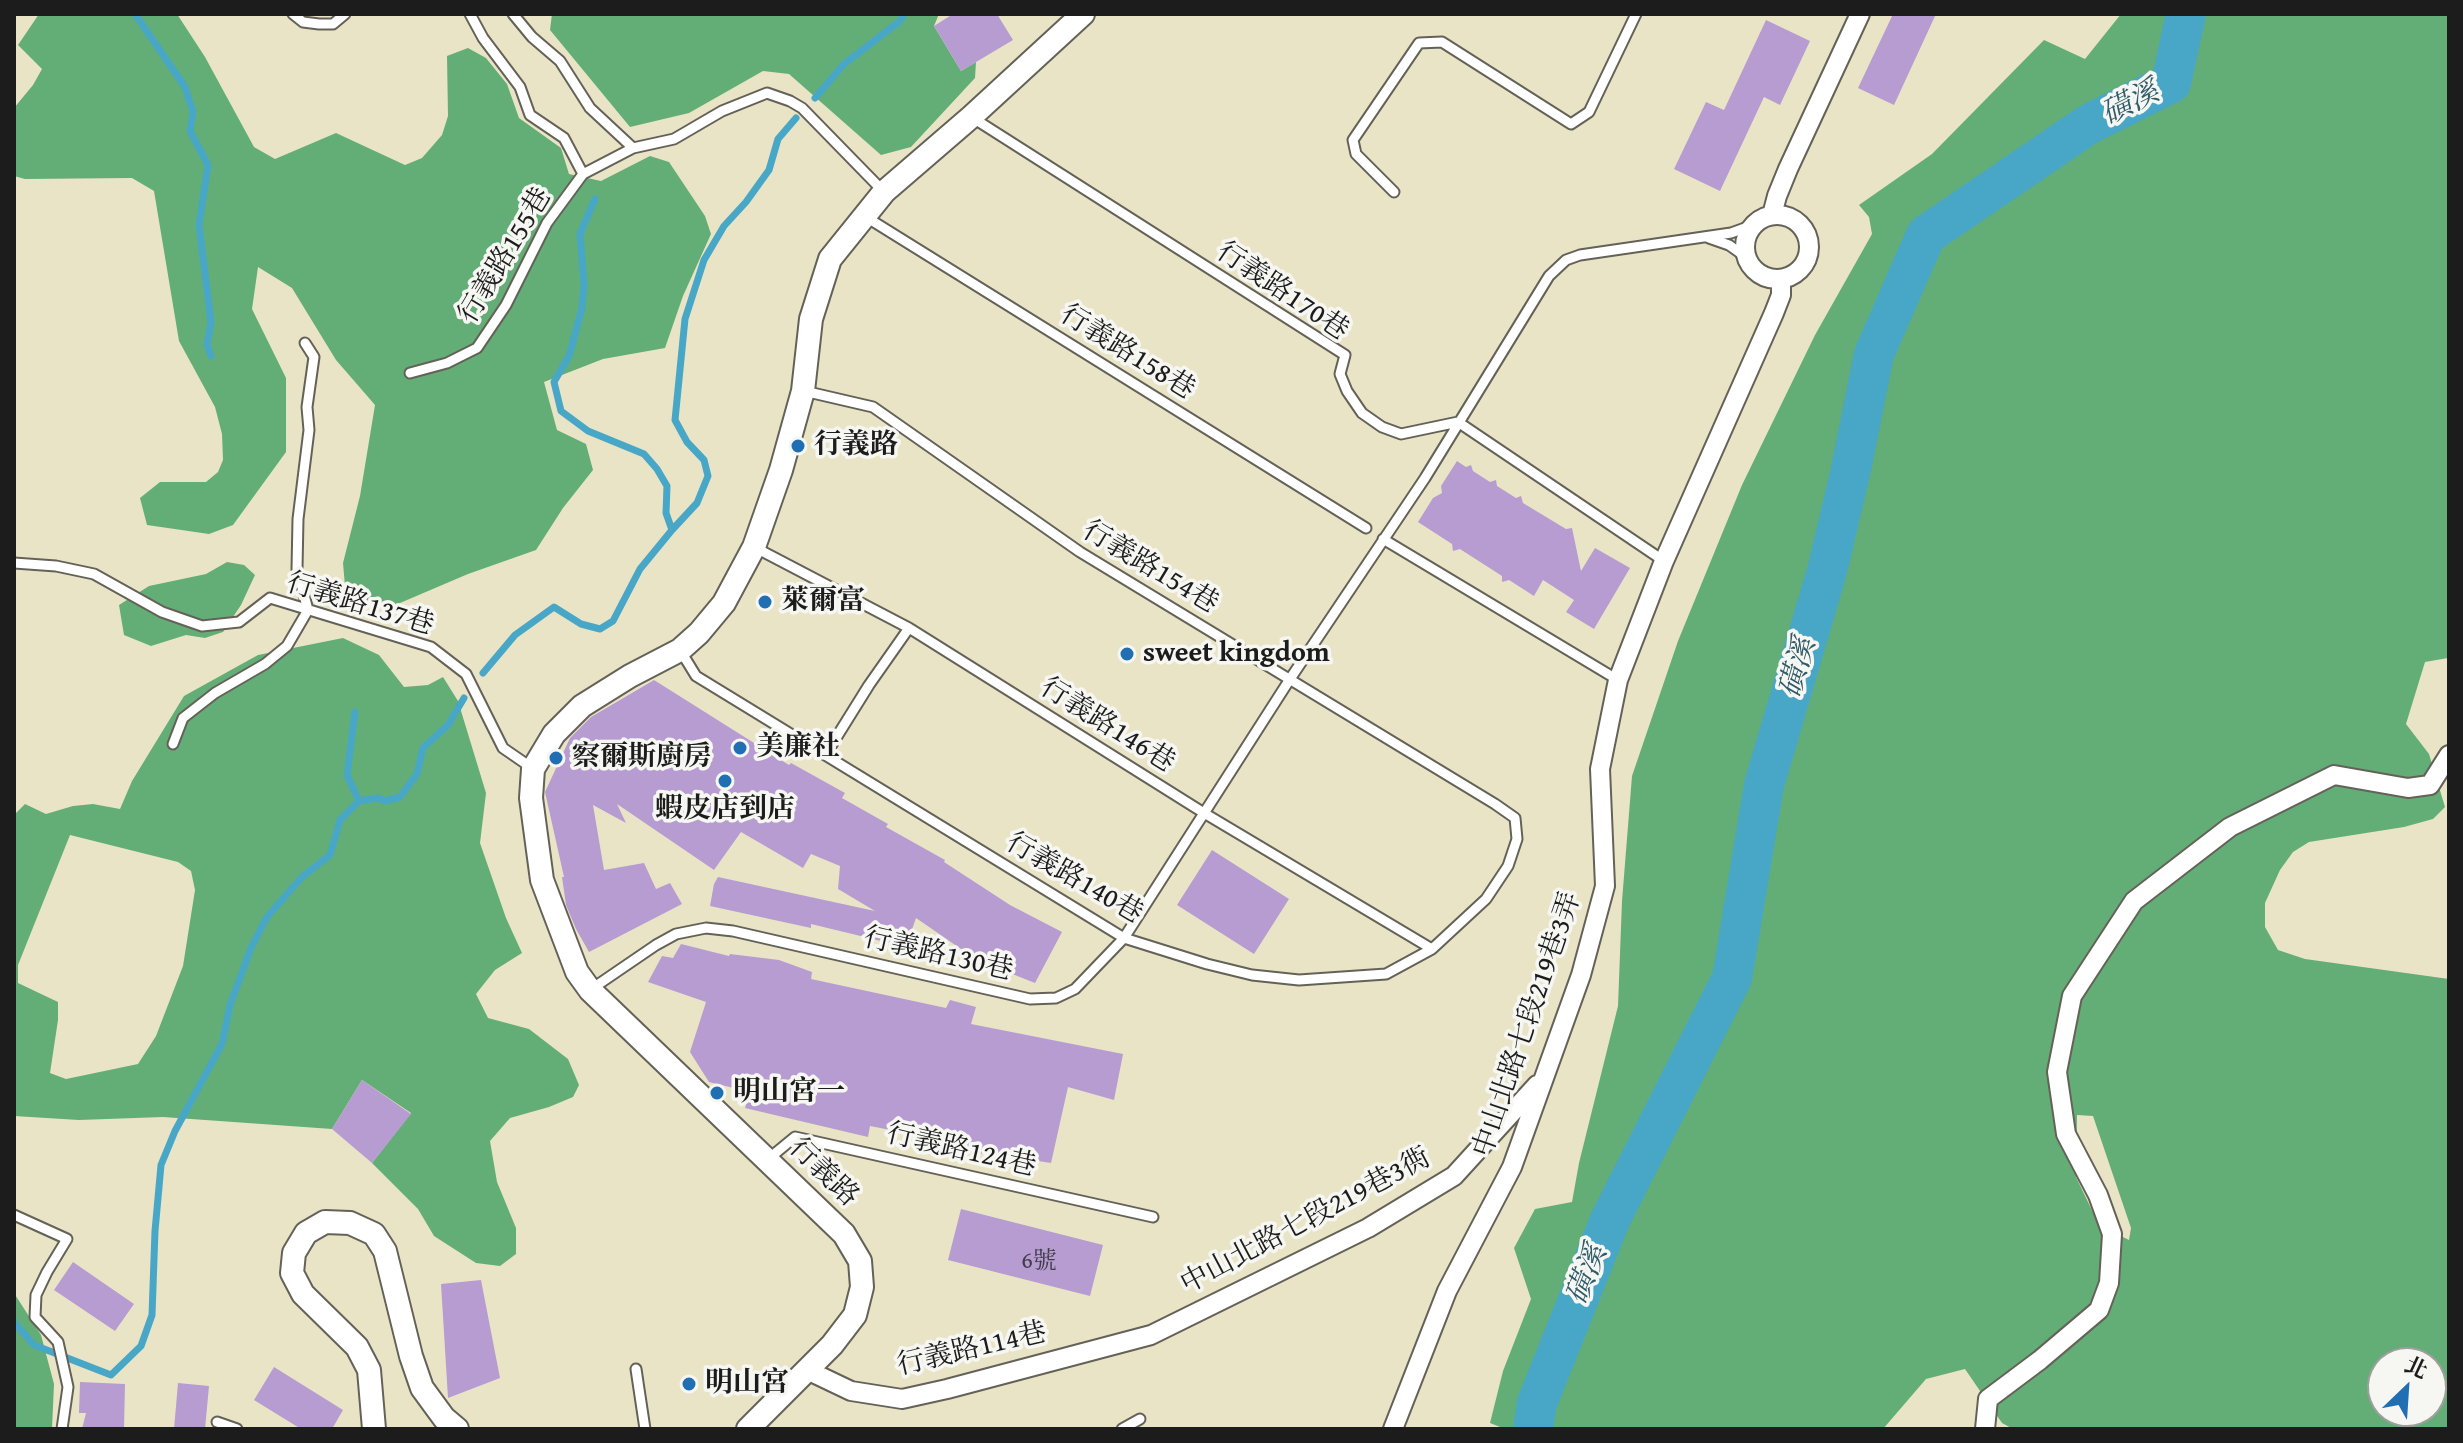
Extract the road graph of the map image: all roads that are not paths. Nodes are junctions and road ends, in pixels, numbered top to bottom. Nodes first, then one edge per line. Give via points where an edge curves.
1 (293, 14) edge
2 (345, 14) edge
3 (470, 14) edge
4 (513, 14) edge
5 (1083, 14) edge
6 (1636, 14) edge
7 (1860, 14) edge
8 (971, 117) junction
9 (633, 148) junction
10 (1788, 169) junction
11 (583, 174) junction
12 (884, 192) junction
13 (1394, 192) dead end
14 (863, 215) junction
15 (1772, 215) junction
16 (1794, 220) junction
17 (1753, 225) junction
18 (1705, 237) junction
19 (1746, 257) junction
20 (1760, 274) junction
21 (1781, 279) junction
22 (1774, 313) junction
23 (305, 343) dead end
24 (410, 373) dead end
25 (803, 391) junction
26 (1458, 422) junction
27 (1366, 528) dead end
28 (1383, 539) junction
29 (754, 547) junction
30 (1664, 561) junction
31 (14, 563) edge
32 (308, 610) junction
33 (909, 628) junction
34 (680, 650) junction
35 (1290, 679) junction
36 (1618, 680) junction
37 (173, 744) dead end
38 (826, 754) junction
39 (2449, 755) edge
40 (533, 769) junction
41 (1204, 813) junction
42 (1515, 818) joint
43 (1124, 938) junction
44 (1432, 949) junction
45 (590, 990) junction
46 (1544, 1077) junction
47 (767, 1160) junction
48 (14, 1215) edge
49 (1153, 1217) dead end
50 (1151, 1335) joint
51 (636, 1369) dead end
52 (807, 1370) junction
53 (1140, 1419) dead end
54 (217, 1422) dead end
55 (62, 1429) edge
56 (237, 1429) edge
57 (374, 1429) edge
58 (457, 1429) edge
59 (645, 1429) edge
60 (748, 1429) edge
61 (1122, 1429) edge
62 (1393, 1429) edge
63 (1985, 1429) edge

1 - 2 lane via 303,22 333,24
3 - 11 lane via 520,87 530,115 564,138
4 - 9 lane via 560,61 590,108
5 - 8 street
6 - 13 lane via 1589,112 1571,124 1442,42 1419,43 1353,140 1356,154
7 - 10 street
8 - 12 street
8 - 26 lane, 行義路170巷 via 1345,355 1340,374 1347,391 1362,413 1382,427 1401,434
9 - 11 lane, 行義路155巷
9 - 12 lane, 行義路155巷 via 674,139 767,93 802,108
10 - 15 street
10 - 16 street via 1787,204
11 - 24 lane, 行義路155巷 via 547,223 506,305 477,348
12 - 14 street
14 - 25 street via 830,259 811,319
14 - 27 lane, 行義路158巷
15 - 16 street
15 - 17 street
16 - 21 street via 1807,237 1807,259
17 - 18 lane, 行義路130巷
17 - 19 street
18 - 19 lane
18 - 26 lane, 行義路130巷 via 1566,260 1537,294
19 - 20 street
20 - 21 street
20 - 22 street
21 - 22 street, 中山北路七段219巷3弄
22 - 30 street, 中山北路七段219巷3弄
23 - 32 lane via 314,357 297,569
25 - 29 street
25 - 35 lane, 行義路154巷 via 873,407 1080,552
26 - 28 lane, 行義路130巷
26 - 30 lane
28 - 35 lane, 行義路130巷
28 - 36 lane
29 - 33 lane, 行義路146巷
29 - 34 street via 724,603
30 - 36 street, 中山北路七段219巷3弄
31 - 32 lane, 行義路137巷 via 94,574 162,612 202,626 239,622 270,598
32 - 37 lane via 287,646 183,718
32 - 40 lane, 行義路137巷 via 431,647 466,674 503,748
33 - 38 lane
33 - 41 lane, 行義路146巷
34 - 38 lane, 行義路140巷 via 696,676
34 - 40 street via 582,706 554,734
35 - 41 lane, 行義路130巷
35 - 42 lane, 行義路154巷
36 - 46 street, 中山北路七段219巷3弄 via 1600,769 1605,886 1581,975
38 - 43 lane, 行義路140巷
39 - 63 street via 2430,785 2408,788 2334,775 2230,827 2134,901 2072,996 2057,1072 2066,1134 2112,1234 2109,1283 2099,1310 1988,1399
40 - 45 street, 行義路 via 531,798 542,880 577,972
41 - 43 lane, 行義路130巷
41 - 44 lane, 行義路146巷
42 - 44 lane, 行義路140巷 via 1517,839 1508,866 1486,899
43 - 44 lane, 行義路140巷 via 1252,975 1299,980 1386,974
43 - 45 lane, 行義路130巷 via 1075,989 1056,998 1030,999 706,928 676,934
45 - 47 street, 行義路
46 - 50 street, 中山北路七段219巷3衖 via 1454,1176 1368,1228
46 - 62 street, 中山北路七段219巷3弄 via 1512,1167 1447,1291
47 - 49 lane, 行義路124巷 via 795,1137
47 - 52 street, 行義路 via 844,1234 860,1261 862,1287 855,1315
48 - 55 lane via 67,1239 36,1295 35,1317 58,1342 68,1387
50 - 52 street, 行義路114巷 via 902,1399 851,1391
51 - 59 lane
52 - 60 street, 行義路
53 - 61 lane
54 - 56 lane
57 - 58 street via 369,1370 357,1347 303,1294 292,1273 294,1253 306,1233 325,1222 350,1223 374,1234 385,1251 422,1388

